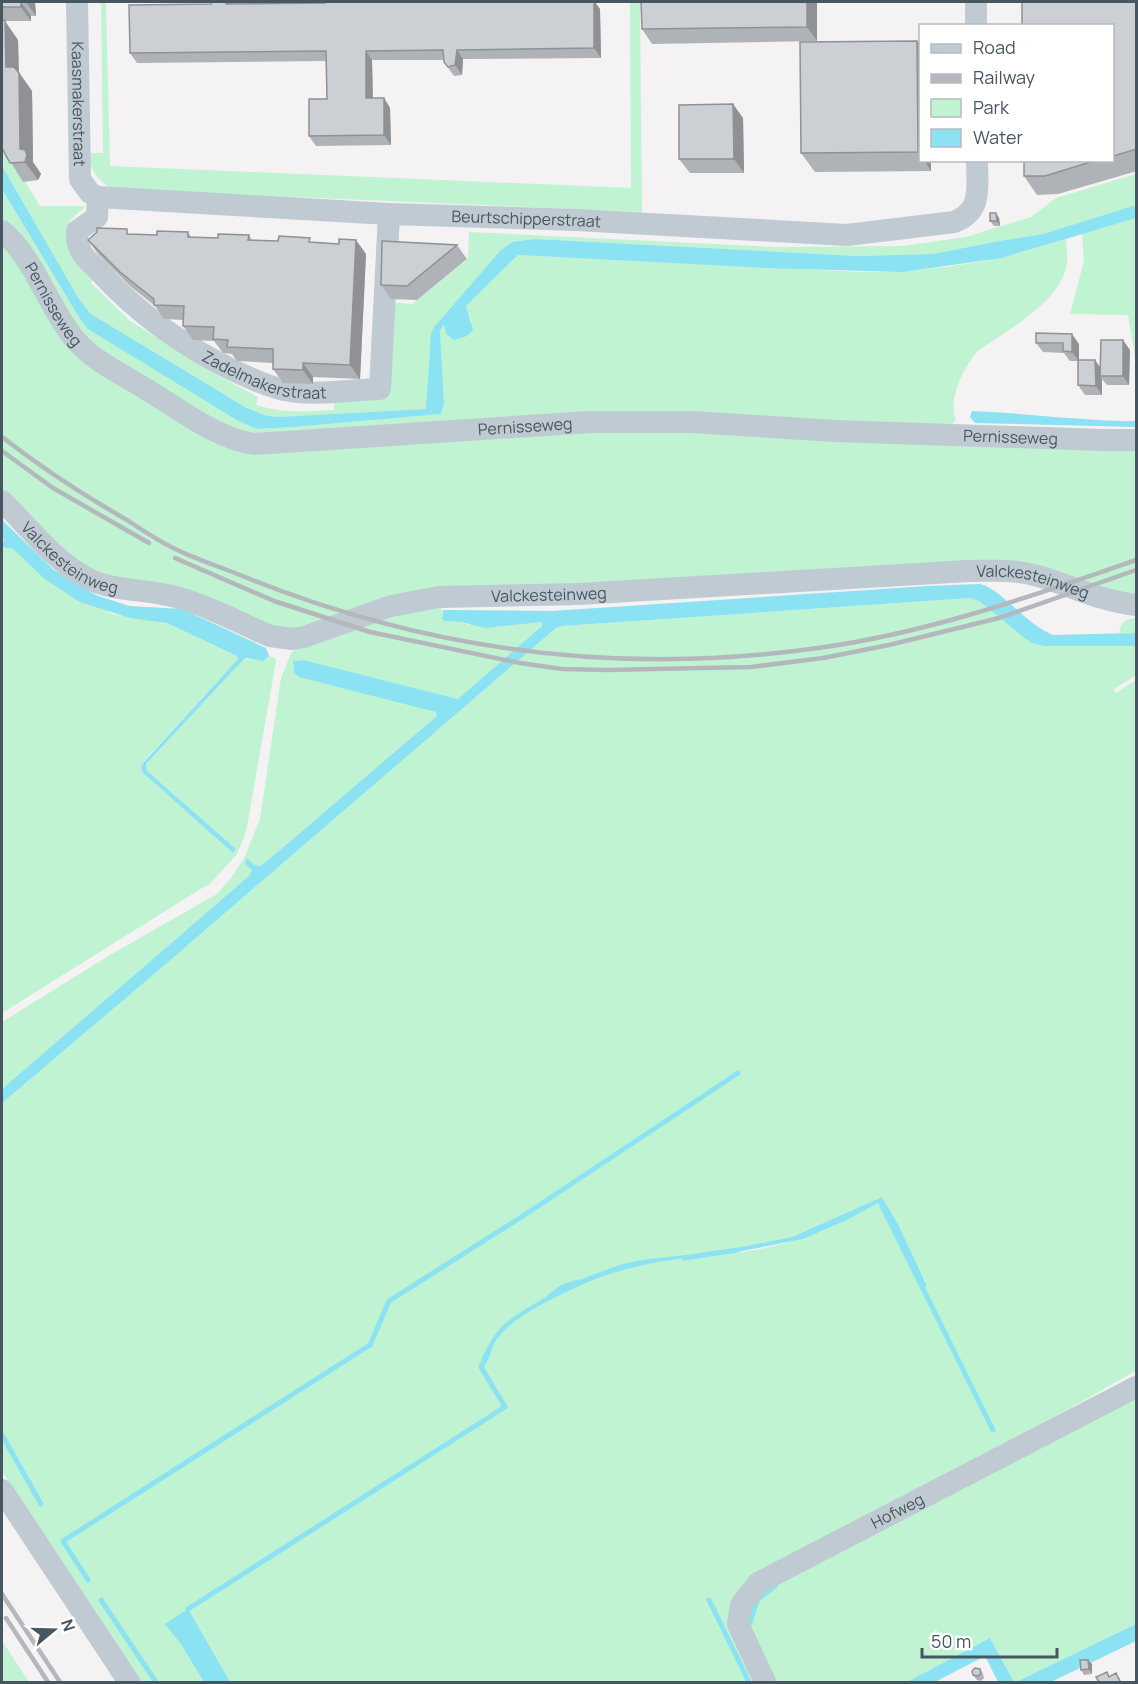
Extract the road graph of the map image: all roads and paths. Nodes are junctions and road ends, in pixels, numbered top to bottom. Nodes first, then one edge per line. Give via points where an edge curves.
1 (77, 2) edge
2 (976, 2) edge
3 (976, 24) edge
4 (977, 162) edge
5 (98, 197) junction
6 (389, 214) junction
7 (2, 231) edge
8 (1137, 440) edge
9 (2, 501) edge
10 (1137, 605) edge
11 (1137, 1387) edge
12 (2, 1490) edge
13 (129, 1683) edge
14 (765, 1683) edge

1 - 5 street, Kaasmakerstraat via 80,179
2 - 3 street
4 - 6 street, Beurtschipperstraat via 977,199 972,211 963,218 847,235
5 - 6 street, Beurtschipperstraat
5 - 6 street, Zadelmakerstraat via 97,217 76,231 77,241 80,251 117,291 187,345 262,383 297,392 380,389
7 - 8 street, Pernisseweg via 30,262 66,327 89,354 190,416 241,442 590,422
9 - 10 street, Valckesteinweg via 60,559 86,578 111,587 183,599 280,639 304,637 391,606 439,597 579,594 968,571 1036,575 1113,602
11 - 14 street, Hofweg via 758,1583 741,1605 738,1624
12 - 13 street

